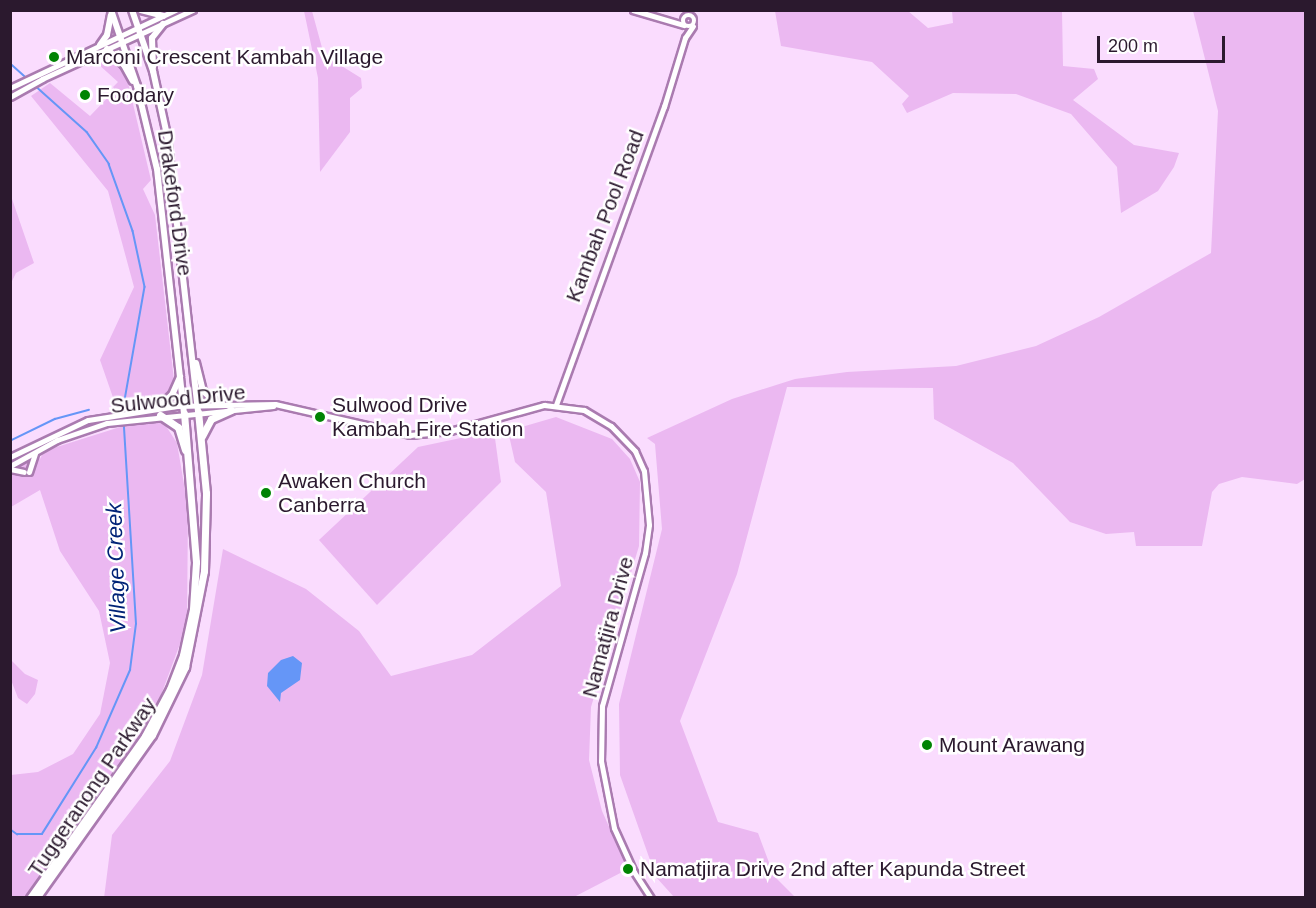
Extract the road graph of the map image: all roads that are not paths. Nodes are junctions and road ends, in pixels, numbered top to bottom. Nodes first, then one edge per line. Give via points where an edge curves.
1 (132, 10) edge
2 (141, 10) edge
3 (176, 10) edge
4 (193, 10) edge
5 (633, 10) edge
6 (111, 11) edge
7 (163, 16) junction
8 (685, 16) junction
9 (670, 18) junction
10 (164, 24) junction
11 (684, 25) junction
12 (693, 26) junction
13 (138, 27) junction
14 (141, 35) junction
15 (120, 36) junction
16 (685, 38) junction
17 (122, 43) junction
18 (100, 45) junction
19 (107, 49) junction
20 (153, 71) junction
21 (136, 86) junction
22 (10, 88) edge
23 (10, 97) edge
24 (192, 351) junction
25 (180, 377) junction
26 (218, 404) junction
27 (556, 405) junction
28 (286, 406) junction
29 (198, 408) junction
30 (184, 409) junction
31 (231, 410) junction
32 (159, 411) junction
33 (201, 439) junction
34 (38, 449) junction
35 (10, 457) edge
36 (189, 461) junction
37 (10, 468) edge
38 (30, 897) edge
39 (36, 897) edge
40 (651, 897) edge

1 - 13 highway, Drakeford Drive
2 - 7 highway
3 - 7 street
4 - 10 street
5 - 9 street
6 - 15 highway, Drakeford Drive
6 - 18 highway via 107,35
7 - 13 street
8 - 9 street
8 - 11 street, Kambah Pool Road
8 - 12 street via 693,17
9 - 11 street
10 - 14 street
10 - 20 highway via 152,38
11 - 12 street
11 - 16 street, Kambah Pool Road
12 - 16 street, Kambah Pool Road
13 - 14 highway, Drakeford Drive
13 - 15 street
14 - 17 street
14 - 20 highway, Drakeford Drive
15 - 17 highway, Drakeford Drive
15 - 18 street
16 - 27 street, Kambah Pool Road
17 - 19 street
17 - 21 highway, Drakeford Drive
18 - 22 street
19 - 21 highway via 124,65
19 - 23 street
20 - 24 highway, Drakeford Drive via 167,137
21 - 25 highway, Drakeford Drive via 151,140
24 - 26 highway via 202,388
24 - 29 highway, Drakeford Drive
25 - 30 highway, Drakeford Drive
25 - 32 highway
26 - 28 main road, Sulwood Drive
26 - 29 main road, Sulwood Drive
27 - 28 main road, Sulwood Drive via 531,407 450,431 420,435 391,432
27 - 40 main road, Namatjira Drive via 584,410 611,426 634,451 647,484 649,525 645,553 609,673 600,737 602,776 614,828 634,872
28 - 31 main road, Sulwood Drive
29 - 30 main road, Sulwood Drive
29 - 31 main road, Sulwood Drive
29 - 33 highway, Tuggeranong Parkway
30 - 32 main road, Sulwood Drive
30 - 36 highway, Tuggeranong Parkway
31 - 33 highway via 211,419
32 - 34 main road, Sulwood Drive via 98,425
32 - 35 main road, Sulwood Drive via 77,424
32 - 36 highway via 177,427
33 - 39 highway, Tuggeranong Parkway via 206,493 204,571 196,624 182,674 152,735
34 - 37 main road, Sulwood Drive
34 - 37 main road via 26,472
36 - 38 highway, Tuggeranong Parkway via 196,578 189,631 176,675 145,736

